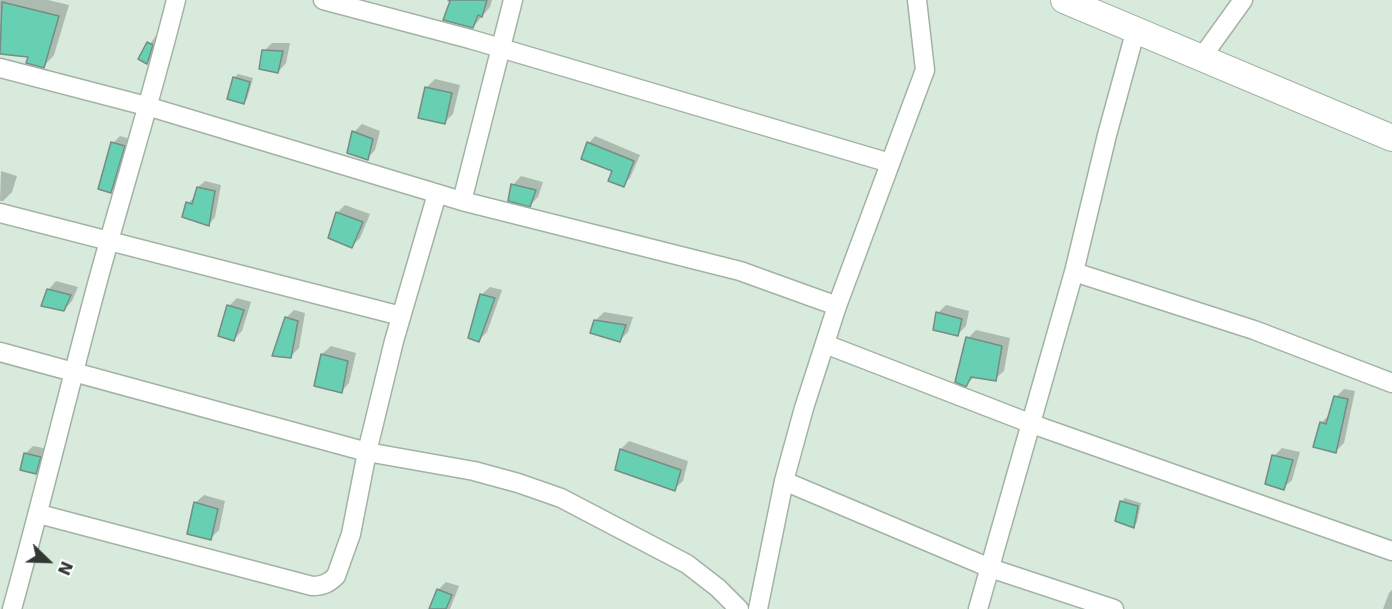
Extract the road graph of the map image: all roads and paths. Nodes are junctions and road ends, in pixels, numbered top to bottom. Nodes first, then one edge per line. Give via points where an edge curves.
1 (176, 0) edge
2 (323, 0) edge
3 (513, 0) edge
4 (917, 0) edge
5 (1064, 0) edge
6 (1243, 0) edge
7 (1136, 29) junction
8 (500, 48) junction
9 (1202, 57) junction
10 (0, 68) edge
11 (150, 107) junction
12 (1392, 138) edge
13 (890, 163) junction
14 (437, 194) junction
15 (462, 201) junction
16 (0, 213) edge
17 (108, 242) junction
18 (1074, 272) junction
19 (837, 306) junction
20 (401, 316) junction
21 (825, 344) junction
22 (0, 352) edge
23 (73, 371) junction
24 (1392, 383) edge
25 (1032, 424) junction
26 (367, 452) junction
27 (784, 481) junction
28 (39, 514) junction
29 (1392, 551) edge
30 (990, 567) junction
31 (12, 609) edge
32 (739, 609) edge
33 (758, 609) edge
34 (978, 609) edge
35 (1114, 609) edge

1 - 11 street
2 - 8 street
3 - 8 street
4 - 13 street via 926,65
5 - 7 street
6 - 9 street
7 - 9 street
7 - 18 street
8 - 13 street
8 - 15 street
9 - 12 street
10 - 11 street
11 - 14 street
11 - 17 street
13 - 19 street
14 - 15 street
14 - 20 street
15 - 19 street via 740,271
16 - 17 street
17 - 20 street
17 - 23 street
18 - 24 street via 1254,330
18 - 25 street
19 - 21 street
20 - 26 street
21 - 25 street
21 - 27 street
22 - 23 street
23 - 26 street
23 - 28 street
25 - 29 street
25 - 30 street
26 - 28 street via 351,534 336,576 323,586
26 - 32 street via 474,471 561,498 687,564
27 - 30 street
27 - 33 street
28 - 31 street
30 - 34 street
30 - 35 street

